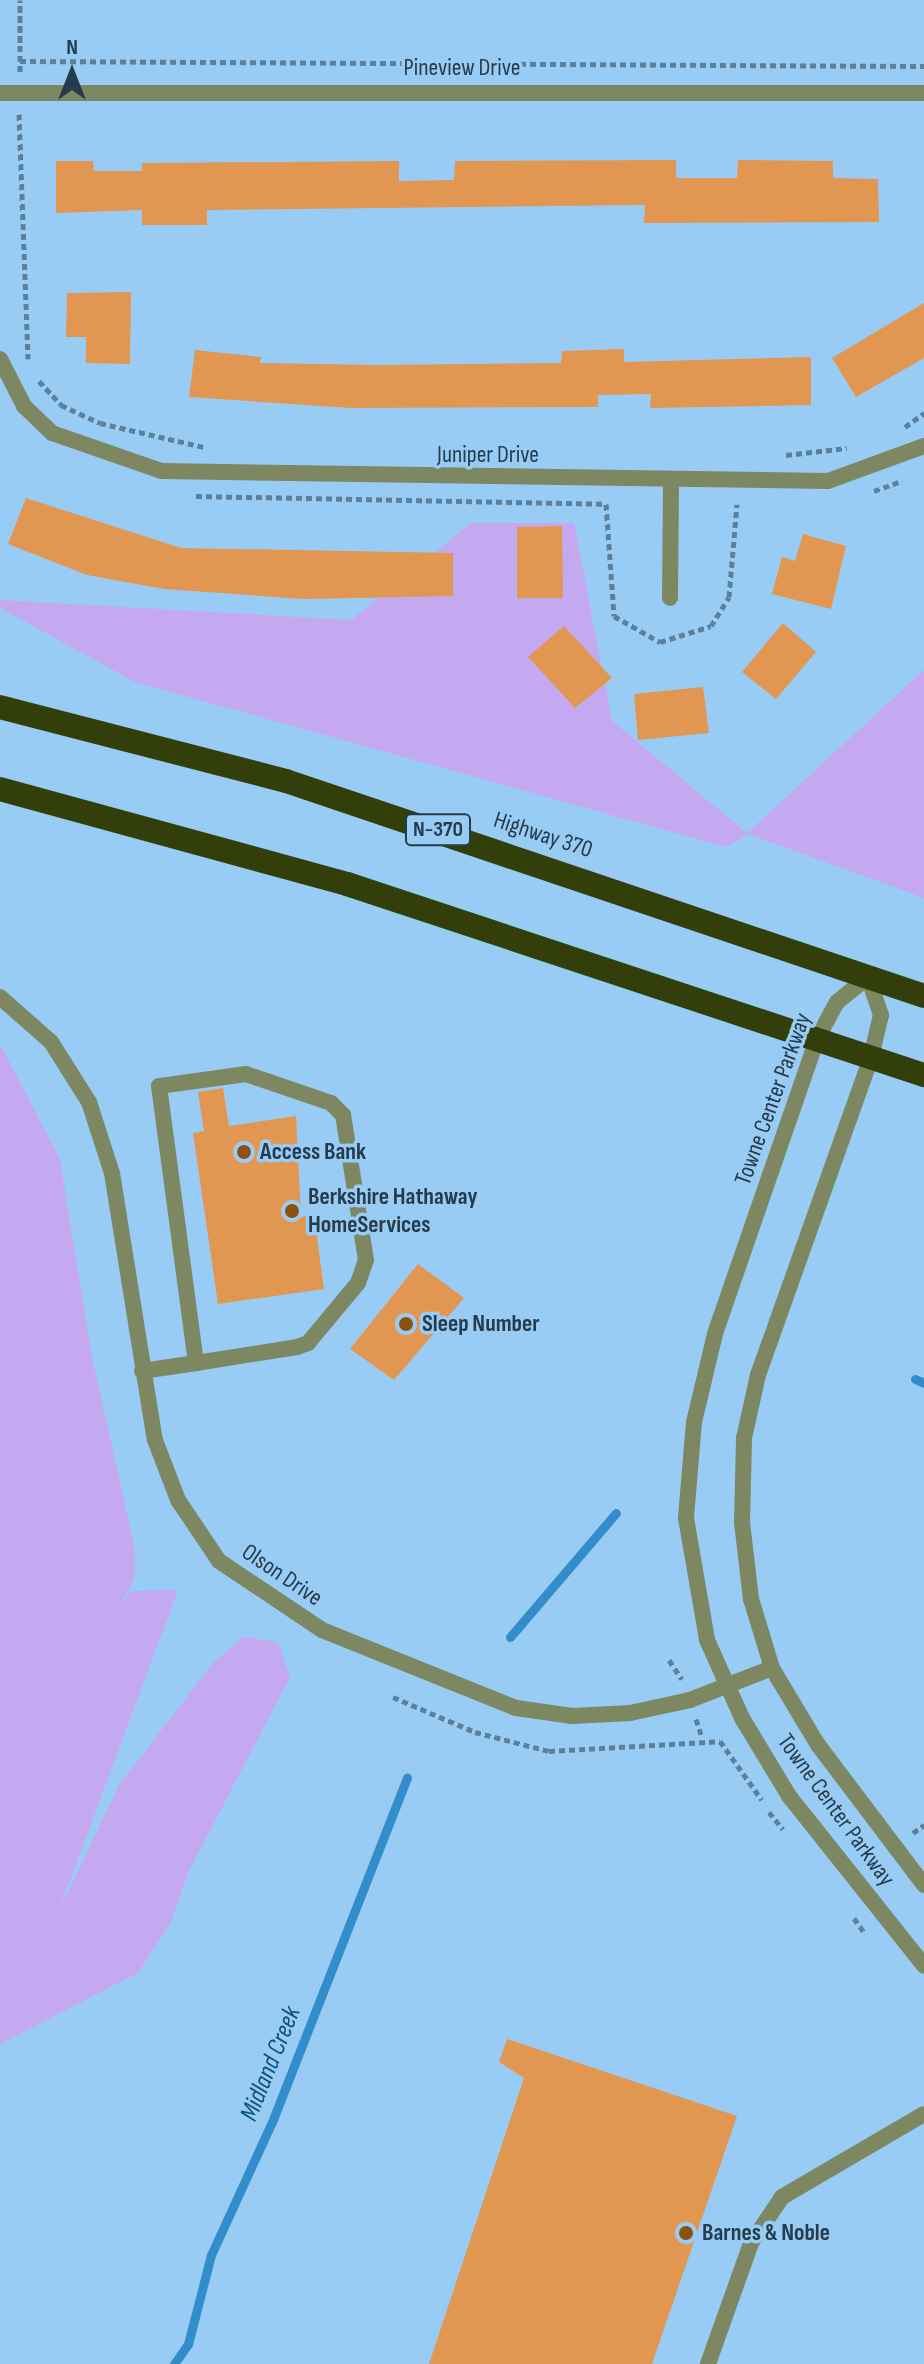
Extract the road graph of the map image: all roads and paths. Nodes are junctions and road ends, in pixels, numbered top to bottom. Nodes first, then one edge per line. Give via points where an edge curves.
1 (20, 0) edge
2 (20, 61) junction
3 (924, 66) edge
4 (0, 93) edge
5 (18, 93) junction
6 (924, 93) edge
7 (0, 359) edge
8 (924, 413) edge
9 (891, 432) dead end
10 (862, 443) dead end
11 (924, 446) edge
12 (214, 448) dead end
13 (778, 455) dead end
14 (912, 476) dead end
15 (671, 480) junction
16 (185, 495) dead end
17 (856, 495) dead end
18 (748, 504) dead end
19 (670, 598) dead end
20 (0, 707) edge
21 (0, 789) edge
22 (868, 977) junction
23 (924, 996) edge
24 (0, 997) edge
25 (817, 1039) junction
26 (871, 1057) junction
27 (924, 1075) edge
28 (196, 1363) junction
29 (142, 1371) junction
30 (772, 1668) junction
31 (726, 1688) junction
32 (924, 1825) edge
33 (913, 1833) dead end
34 (924, 1885) edge
35 (924, 1966) edge
36 (924, 2114) edge
37 (708, 2364) edge

1 - 2 path
2 - 3 path
2 - 5 path
4 - 5 street, Pineview Drive
5 - 6 street, Pineview Drive
5 - 12 path via 23,340 31,373 61,405 100,423
7 - 15 street, Juniper Drive via 24,406 52,433 176,473
8 - 9 path
10 - 13 path
11 - 15 street, Juniper Drive via 828,481
14 - 17 path
15 - 19 street
16 - 18 path via 606,504 614,616 660,642 711,626 729,597 733,504
20 - 22 highway, Highway 370 / N-370 via 286,781
21 - 25 highway via 347,884
22 - 23 highway, Highway 370 / N-370
22 - 25 street, Towne Center Parkway via 837,1002
22 - 26 street, Towne Center Parkway via 881,1015
24 - 29 street, Olson Drive via 51,1042 94,1113 112,1173
25 - 26 highway
25 - 31 street, Towne Center Parkway via 715,1334 688,1464 694,1590
26 - 27 highway
26 - 30 street, Towne Center Parkway via 773,1326 744,1438 746,1566
28 - 28 street via 308,1343 358,1283 366,1260 343,1115 331,1103 246,1074 159,1086
28 - 29 street
29 - 31 street, Olson Drive via 165,1472 196,1531 243,1581 322,1630 467,1692 549,1714 630,1713
30 - 31 street, Olson Drive
30 - 34 street, Towne Center Parkway via 818,1745
31 - 35 street, Towne Center Parkway via 789,1796
32 - 33 path
36 - 37 street via 782,2197 751,2243

